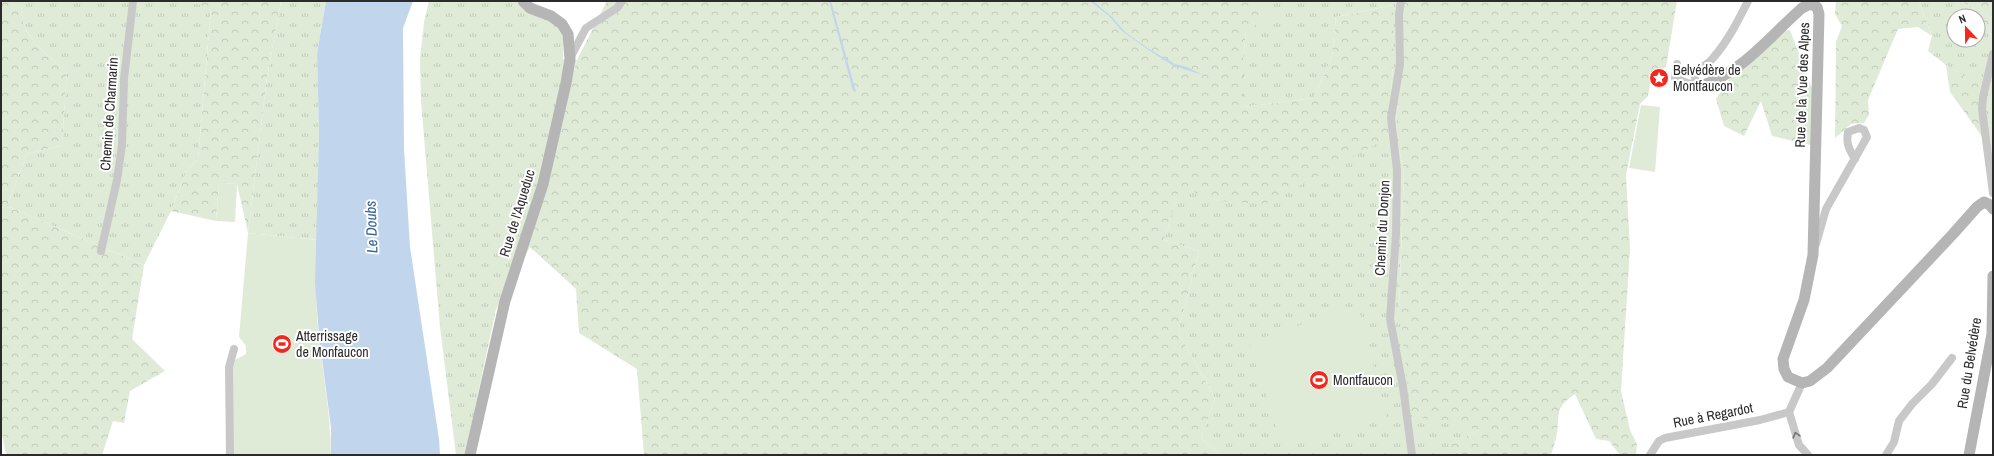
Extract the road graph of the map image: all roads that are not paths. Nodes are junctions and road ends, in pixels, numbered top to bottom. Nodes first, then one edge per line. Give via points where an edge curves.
1 (133, 1) edge
2 (523, 1) edge
3 (622, 1) edge
4 (1401, 1) edge
5 (1748, 1) edge
6 (1811, 3) edge
7 (1993, 54) edge
8 (570, 59) junction
9 (1677, 64) dead end
10 (1701, 86) junction
11 (1855, 159) dead end
12 (1993, 193) edge
13 (1993, 209) edge
14 (101, 251) dead end
15 (1813, 255) junction
16 (1993, 276) edge
17 (234, 349) dead end
18 (1952, 358) dead end
19 (1802, 383) junction
20 (1789, 412) junction
21 (230, 455) edge
22 (470, 455) edge
23 (1412, 455) edge
24 (1650, 455) edge
25 (1808, 455) edge
26 (1886, 455) edge
27 (1969, 455) edge

1 - 14 street, Chemin de Charmarin via 124,79 122,145
2 - 8 street, Rue de l'Aqueduc via 530,8 551,16 562,24 568,34
3 - 8 street via 617,8 586,28
4 - 23 street, Chemin du Donjon via 1400,64 1391,118 1397,170 1396,234 1390,319
5 - 10 street via 1721,49 1711,62 1694,74 1696,82
6 - 10 street, Rue de la Vue des Alpes via 1787,21 1748,60 1717,80
6 - 15 street, Rue de la Vue des Alpes via 1817,7 1819,14
7 - 12 street via 1982,109
8 - 22 street, Rue de l'Aqueduc via 543,184 505,301
9 - 10 street via 1675,78
11 - 15 street, Rue de la Vue des Alpes via 1826,209
13 - 19 street via 1984,202 1977,207 1827,368 1810,381
15 - 19 street, Rue de la Vue des Alpes via 1804,300 1783,358 1788,377
16 - 27 street, Rue du Belvédère via 1992,334
17 - 21 street via 228,367
18 - 26 street via 1898,422 1894,442
19 - 20 street
20 - 24 street, Rue à Regardot via 1665,438 1659,441
25 -> 20 street via 1799,445

